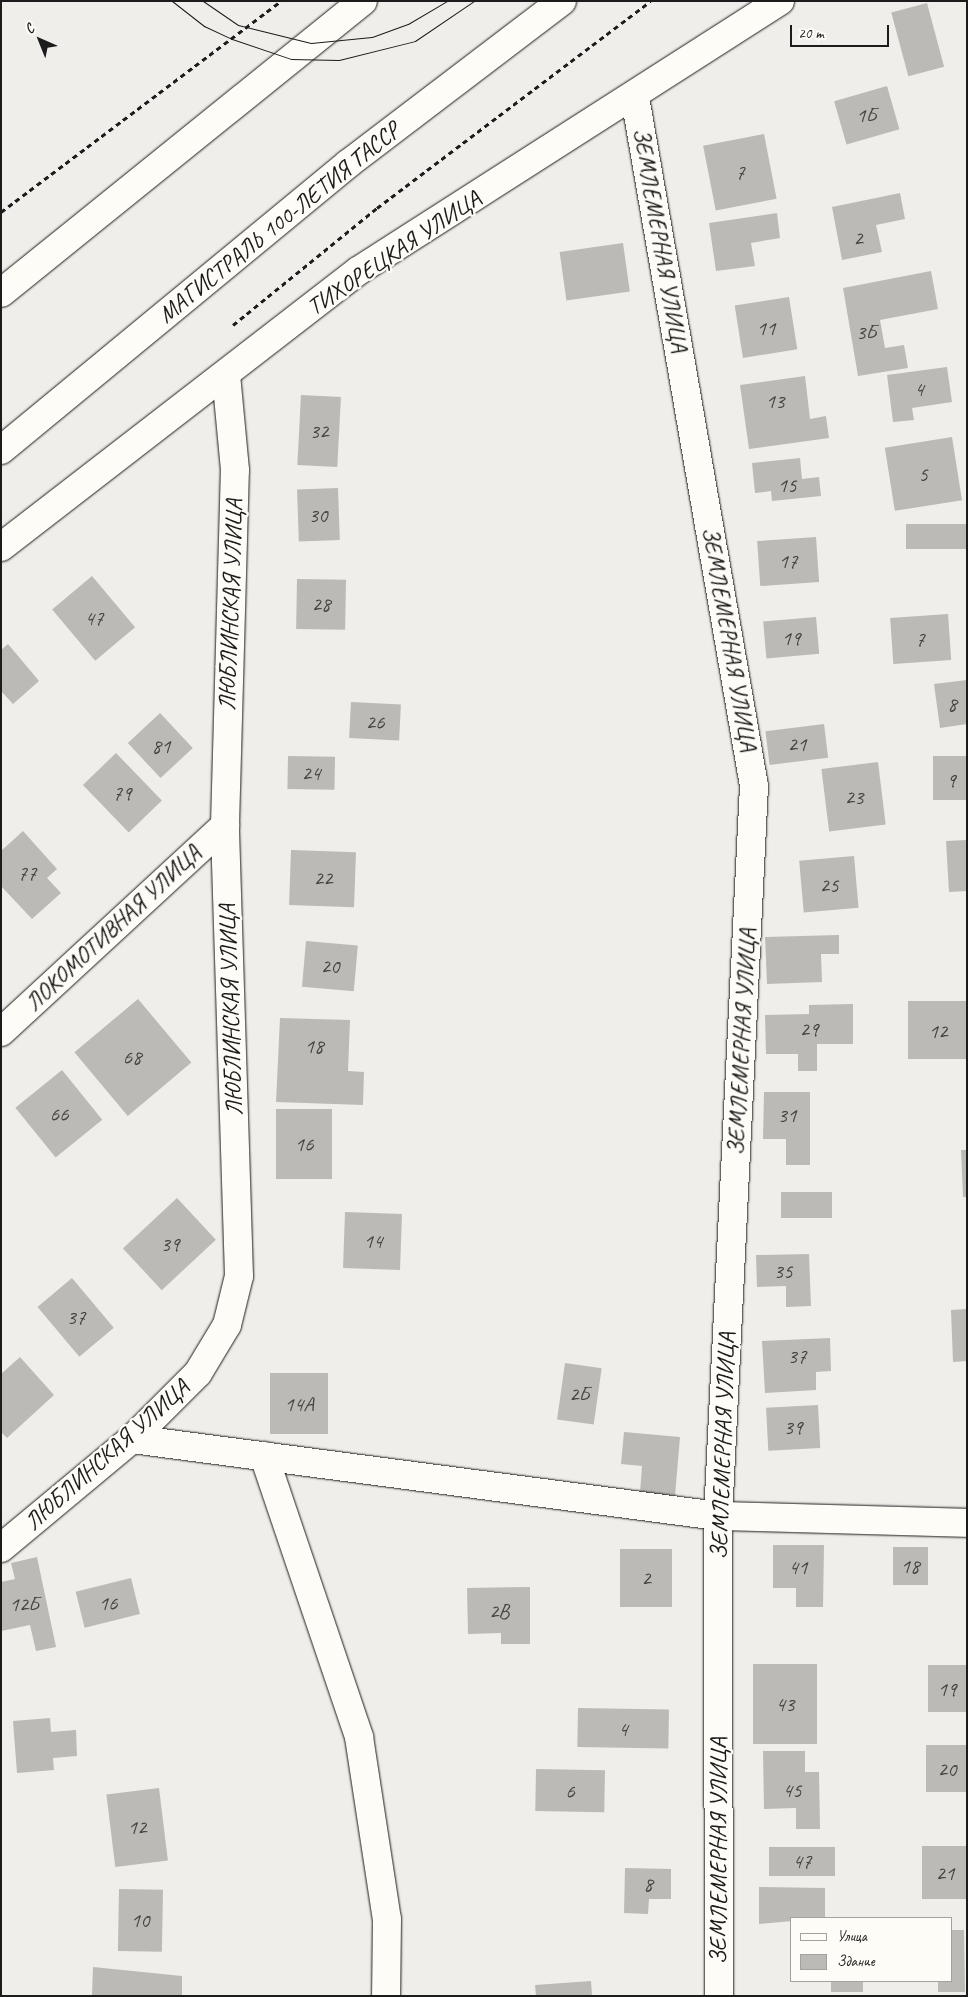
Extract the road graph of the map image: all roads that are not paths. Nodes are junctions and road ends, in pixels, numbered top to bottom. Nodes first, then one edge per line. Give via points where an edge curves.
1 (363, 1) edge
2 (562, 1) edge
3 (780, 1) edge
4 (635, 97) junction
5 (1, 293) edge
6 (226, 374) junction
7 (1, 450) edge
8 (1, 547) edge
9 (225, 825) junction
10 (1, 1032) edge
11 (132, 1439) junction
12 (264, 1456) junction
13 (718, 1516) junction
14 (967, 1523) edge
15 (1, 1548) edge
16 (386, 1996) edge
17 (719, 1996) edge

1 - 5 street
2 - 7 street, МАГИСТРАЛЬ 100-ЛЕТИЯ ТАССР via 348,164
3 - 4 street, ТИХОРЕЦКАЯ УЛИЦА
4 - 6 street, ТИХОРЕЦКАЯ УЛИЦА via 358,271
4 - 13 street, ЗЕМЛЕМЕРНАЯ УЛИЦА via 754,786
6 - 8 street, ТИХОРЕЦКАЯ УЛИЦА
6 - 9 street, ЛЮБЛИНСКАЯ УЛИЦА via 235,470
9 - 10 street, ЛОКОМОТИВНАЯ УЛИЦА
9 - 11 street, ЛЮБЛИНСКАЯ УЛИЦА via 239,1276 227,1325 198,1373
11 - 12 street
11 - 15 street, ЛЮБЛИНСКАЯ УЛИЦА
12 - 13 street
12 - 16 street via 359,1737 388,1919
13 - 14 street
13 - 17 street, ЗЕМЛЕМЕРНАЯ УЛИЦА

